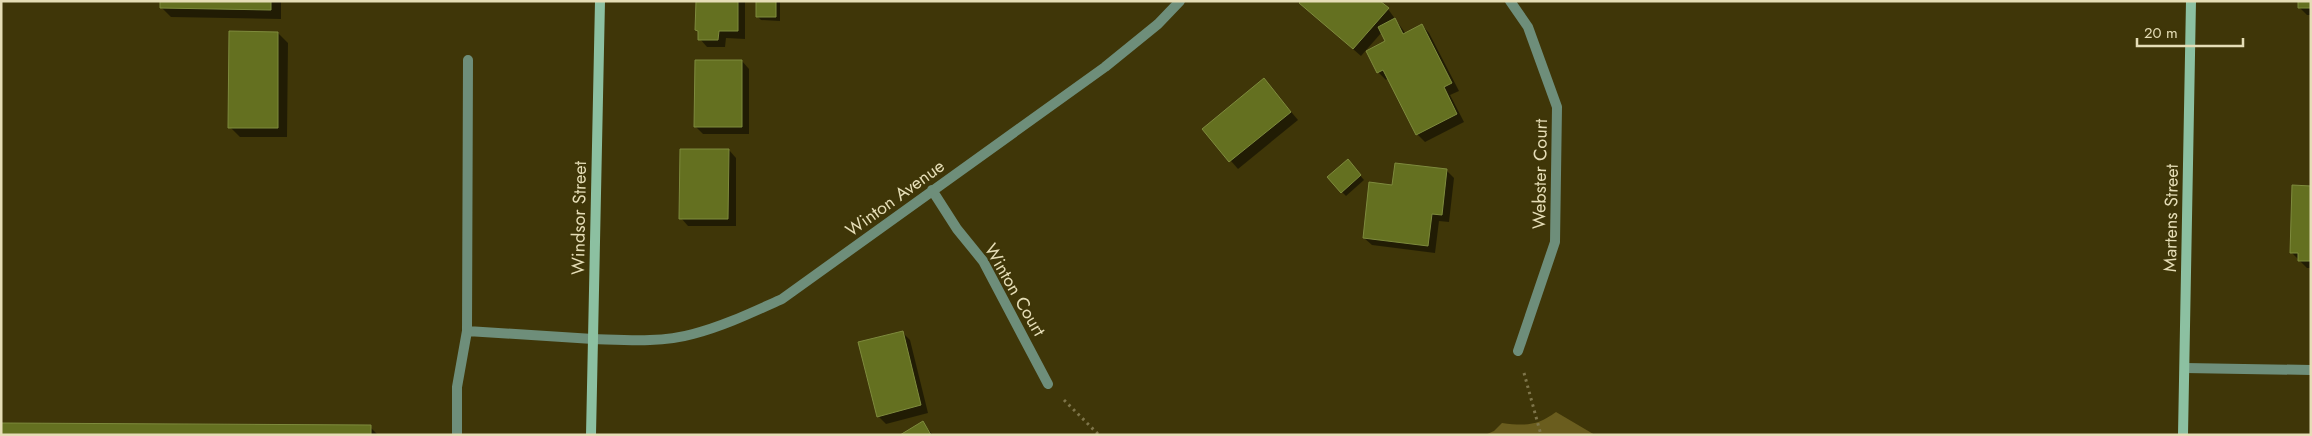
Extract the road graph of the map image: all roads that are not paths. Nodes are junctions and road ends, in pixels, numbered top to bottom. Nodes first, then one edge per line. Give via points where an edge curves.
1 (600, 1) edge
2 (1180, 1) edge
3 (1510, 1) edge
4 (2191, 1) edge
5 (468, 60) dead end
6 (932, 190) junction
7 (467, 331) junction
8 (593, 340) junction
9 (1518, 351) road end
10 (2185, 368) junction
11 (2311, 370) edge
12 (1048, 384) road end
13 (456, 435) edge
14 (591, 435) edge
15 (2183, 435) edge

1 - 8 street, Windsor Street
2 - 6 street, Winton Avenue via 1158,24 1105,67
3 - 9 street, Webster Court via 1528,27 1557,107 1556,242
4 - 10 street, Martens Street
5 - 7 street
6 - 8 street, Winton Avenue via 782,299 738,319 692,335
6 - 12 street, Winton Court via 983,261
7 - 8 street, Winton Avenue
7 - 13 street via 457,387
8 - 14 street, Windsor Street
10 - 11 street
10 - 15 street, Martens Street

